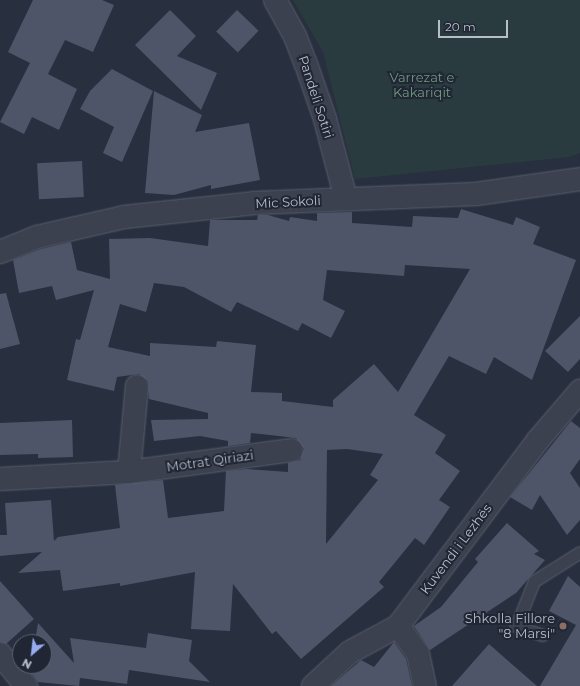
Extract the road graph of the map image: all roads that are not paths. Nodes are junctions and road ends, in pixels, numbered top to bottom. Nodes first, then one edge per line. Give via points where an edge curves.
1 (274, 0) edge
2 (580, 179) edge
3 (346, 199) junction
4 (0, 252) edge
5 (137, 386) dead end
6 (580, 391) edge
7 (292, 450) dead end
8 (129, 472) junction
9 (0, 479) edge
10 (580, 552) edge
11 (398, 626) junction
12 (542, 635) dead end
13 (0, 654) edge
14 (26, 686) edge
15 (313, 686) edge
16 (425, 686) edge

1 - 3 street, Pandeli Sotiri via 295,36 306,64 325,119
2 - 3 street, Mic Sokoli via 476,194
3 - 4 street, Mic Sokoli via 254,203 124,217 37,237
5 - 8 street
6 - 11 street, Kuvendi i Lezhës via 538,440
7 - 8 street, Motrat Qiriazi
8 - 9 street, Motrat Qiriazi
10 - 12 lane via 534,581 516,626
11 - 15 street, Kuvendi i Lezhës via 350,652
11 - 16 street via 418,654
13 - 14 street

